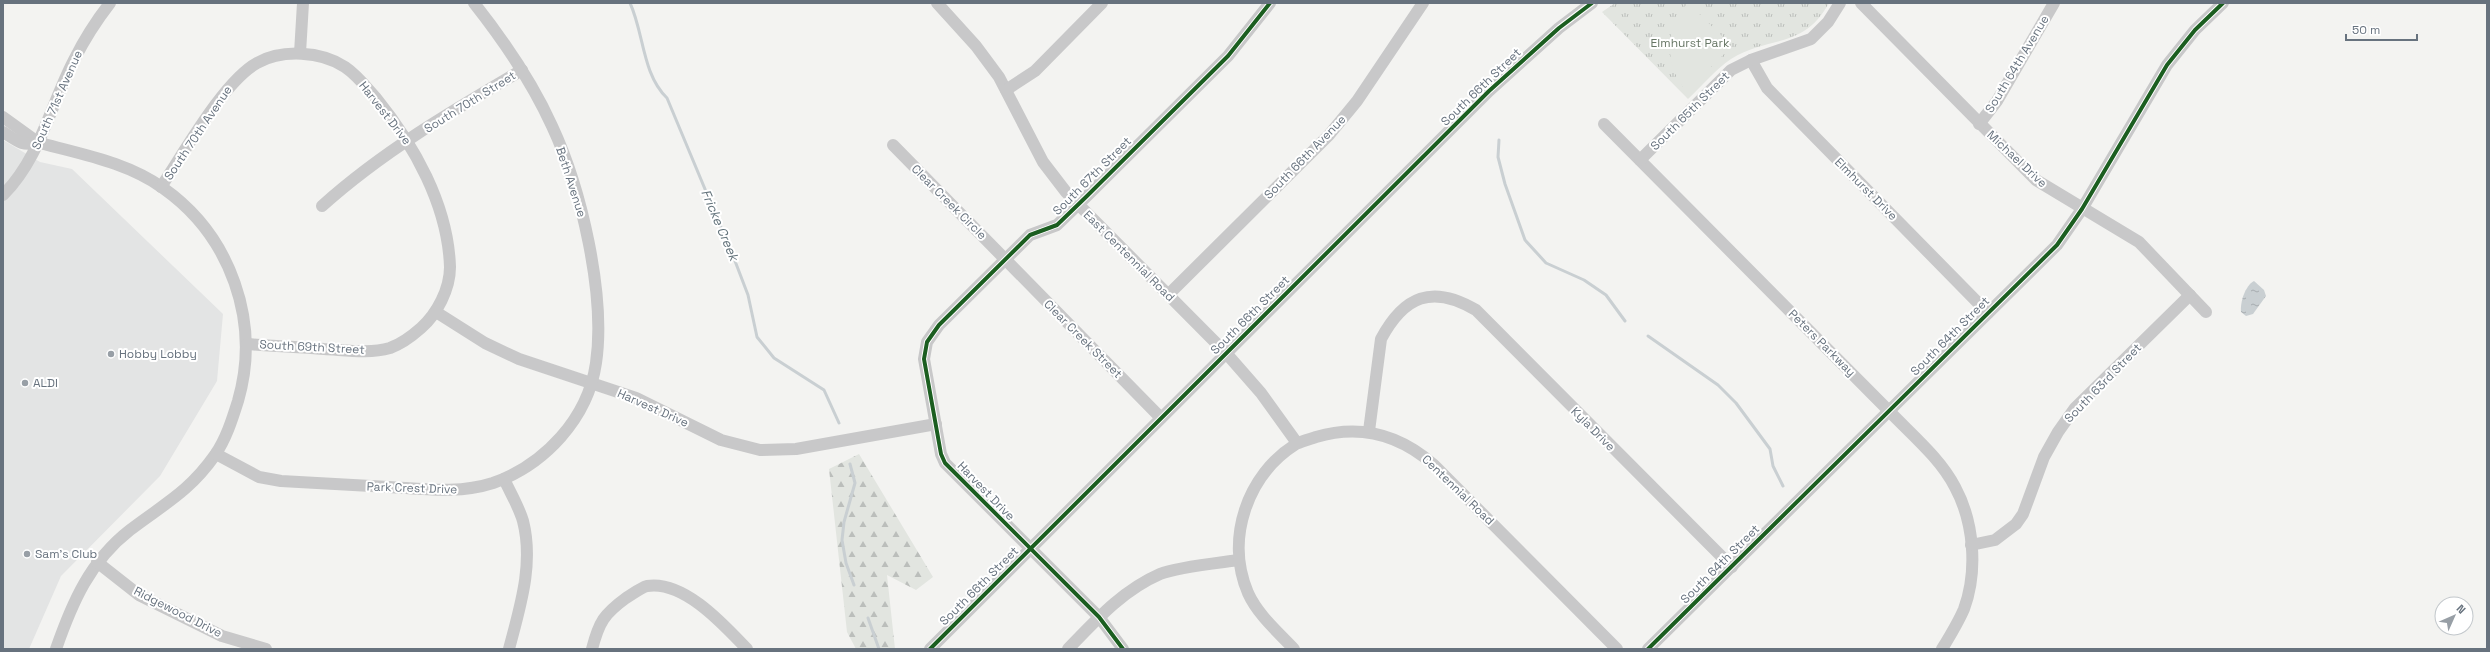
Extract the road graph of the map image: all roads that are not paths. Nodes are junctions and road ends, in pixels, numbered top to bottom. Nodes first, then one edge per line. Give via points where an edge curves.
1 (110, 3) edge
2 (303, 3) edge
3 (474, 3) edge
4 (931, 3) edge
5 (937, 3) edge
6 (1102, 3) edge
7 (1270, 3) edge
8 (1423, 3) edge
9 (1592, 3) edge
10 (1840, 3) edge
11 (1861, 3) edge
12 (2054, 3) edge
13 (2223, 3) edge
14 (946, 14) junction
15 (300, 53) junction
16 (1751, 60) junction
17 (522, 70) junction
18 (1006, 90) junction
19 (3, 118) edge
20 (1604, 124) dead end
21 (1979, 124) junction
22 (3, 132) edge
23 (408, 140) junction
24 (39, 143) junction
25 (893, 145) dead end
26 (1640, 160) junction
27 (161, 187) junction
28 (3, 195) edge
29 (1078, 204) junction
30 (322, 206) dead end
31 (2082, 209) junction
32 (1005, 259) junction
33 (1168, 295) junction
34 (2190, 295) junction
35 (436, 312) junction
36 (2206, 312) dead end
37 (1988, 313) junction
38 (247, 344) junction
39 (1226, 353) junction
40 (591, 383) junction
41 (1889, 411) junction
42 (1161, 418) junction
43 (936, 424) junction
44 (1369, 432) junction
45 (1297, 444) junction
46 (216, 454) junction
47 (504, 478) junction
48 (1971, 545) junction
49 (1029, 550) junction
50 (1239, 560) junction
51 (97, 562) junction
52 (1732, 567) junction
53 (1099, 617) junction
54 (56, 649) edge
55 (266, 649) edge
56 (509, 649) edge
57 (592, 649) edge
58 (747, 649) edge
59 (930, 649) edge
60 (1068, 649) edge
61 (1123, 649) edge
62 (1294, 649) edge
63 (1617, 649) edge
64 (1648, 649) edge
65 (1942, 649) edge

1 - 24 street, South 71st Avenue via 74,61
2 - 15 street
3 - 17 street, Beth Avenue
4 - 14 street, East Centennial Road
5 - 14 street, East Centennial Road
6 - 18 street via 1035,70
7 - 29 street, South 67th Street via 1228,56
8 - 33 street, South 66th Avenue via 1357,101 1329,135
9 - 39 street, South 66th Street via 1559,28 1489,91
10 - 16 street, South 65th Street via 1828,22 1811,39
11 - 21 street, Michael Drive
12 - 21 street, South 64th Avenue via 1997,101
13 - 31 street, South 64th Street via 2195,30 2167,64
14 - 18 street, East Centennial Road via 976,46
15 - 23 street, Harvest Drive via 345,67 364,85
15 - 27 street, South 70th Avenue via 258,62 231,84
16 - 26 street, South 65th Street via 1740,64 1724,76
16 - 37 street, Elmhurst Drive via 1767,88
17 - 23 street, South 70th Street
17 - 40 street, Beth Avenue via 552,127 578,197 593,264 597,327 596,363
18 - 29 street, East Centennial Road via 1043,162
19 - 24 street
20 - 26 street, Peters Parkway
21 - 31 street, Michael Drive via 2036,180
22 - 24 street via 22,143
23 - 30 street, South 70th Street via 355,176
23 - 35 street, Harvest Drive via 437,204 448,244 450,269
24 - 27 street via 109,161 134,171
24 - 28 street, South 71st Avenue via 18,180
25 - 32 street, Clear Creek Circle
26 - 41 street, Peters Parkway
27 - 38 street via 184,204 208,229 226,261 241,303
29 - 32 street, South 67th Street via 1057,225 1030,235
29 - 33 street, East Centennial Road
31 - 34 street, Michael Drive via 2139,242
31 - 37 street, South 64th Street via 2057,245
32 - 42 street, Clear Creek Street
32 - 43 street, South 67th Street via 939,325 927,342 924,359
33 - 39 street, East Centennial Road
34 - 36 street, Michael Drive
34 - 48 street, South 63rd Street via 2075,408 2044,457 2026,508 2016,524 1995,540
35 - 38 street, South 69th Street via 412,336 390,348 365,351
35 - 40 street, Harvest Drive via 485,343 519,359
37 - 41 street, South 64th Street
38 - 46 street via 241,388 232,421
39 - 42 street, South 66th Street
39 - 45 street via 1261,393
40 - 43 street, Harvest Drive via 636,398 721,440 760,450 796,449
40 - 47 street, Park Crest Drive via 571,424 557,441 541,456
41 - 48 street, Peters Parkway via 1927,450 1955,486 1969,522
41 - 52 street, South 64th Street
42 - 49 street, South 66th Street
43 - 49 street, Harvest Drive via 945,464
44 - 45 street, Centennial Road via 1332,432
44 - 52 street, Kyla Drive via 1381,339 1388,326 1406,305 1418,298 1450,298 1476,310
44 - 63 street, Centennial Road via 1404,443 1430,461
45 - 50 street via 1271,466 1254,488 1244,513 1239,538
46 - 47 street, Park Crest Drive via 259,477 282,481 448,490 475,488
46 - 51 street via 187,488 130,530
47 - 56 street via 523,521 528,558 526,584
48 - 65 street, Peters Parkway via 1970,579 1966,600 1961,616
49 - 53 street, Harvest Drive
49 - 59 street, South 66th Street
50 - 53 street via 1161,574 1127,592
50 - 62 street via 1248,593 1264,618
51 - 54 street via 76,596
51 - 55 street, Ridgewood Drive via 139,595 222,636
52 - 64 street, South 64th Street
53 - 60 street
53 - 61 street, Harvest Drive
57 - 58 street via 599,624 607,612 637,590 646,586 660,586 673,589 700,603

